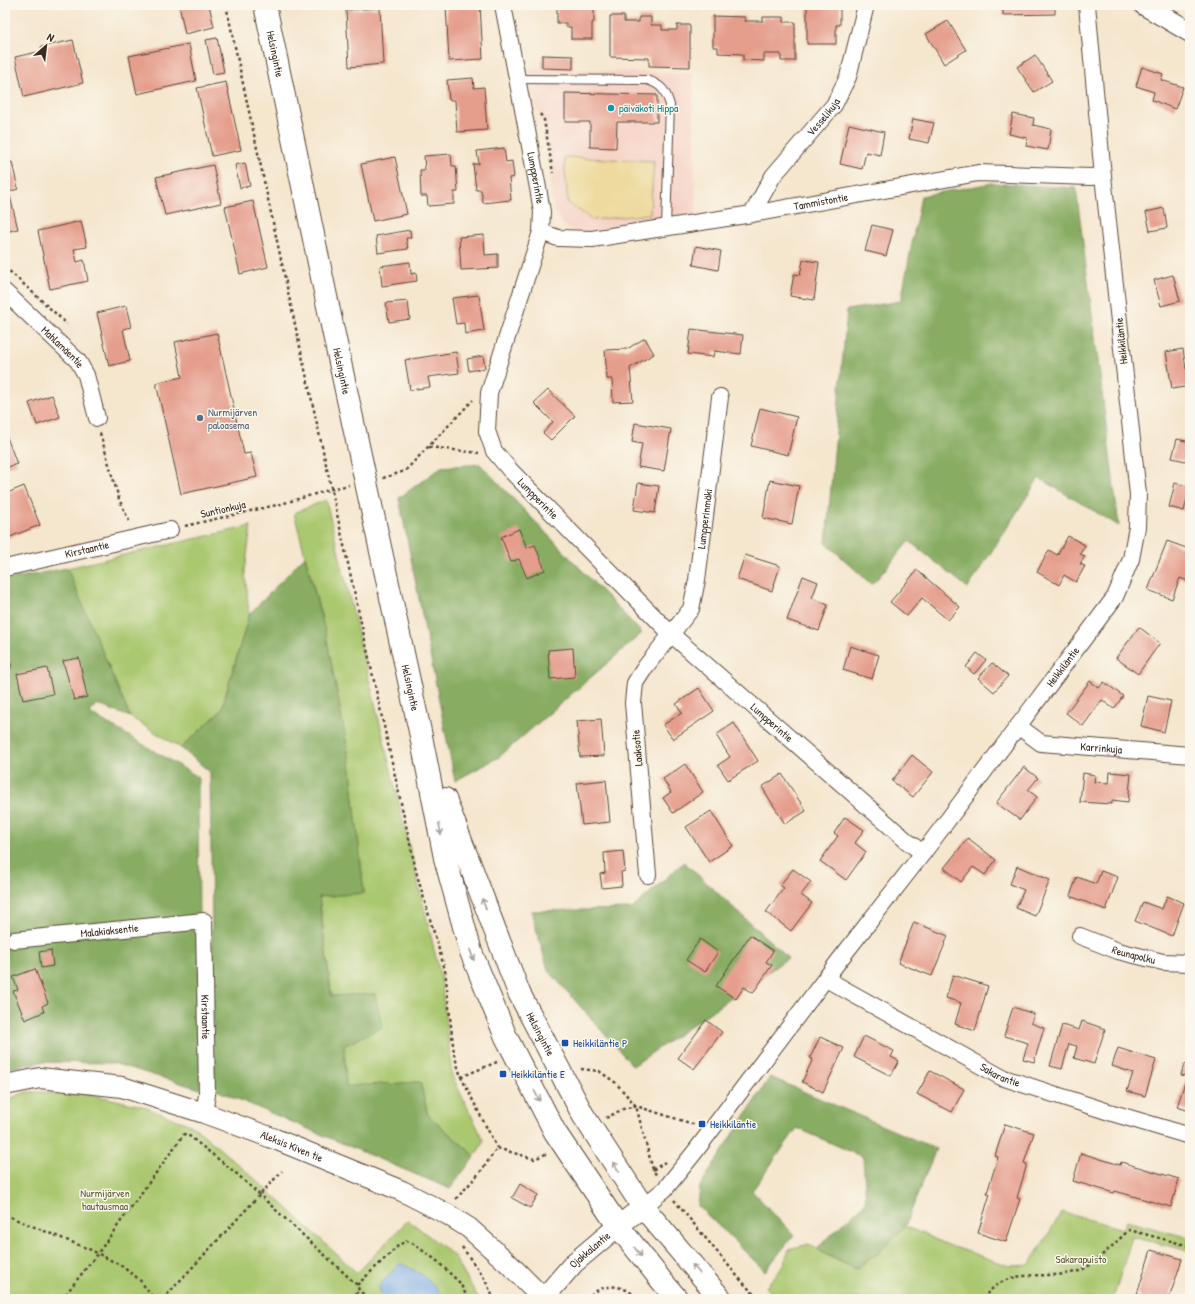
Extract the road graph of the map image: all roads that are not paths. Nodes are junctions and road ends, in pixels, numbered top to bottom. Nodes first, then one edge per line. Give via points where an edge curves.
1 (265, 5) edge
2 (503, 5) edge
3 (866, 5) edge
4 (1087, 5) edge
5 (1144, 5) edge
6 (1190, 32) edge
7 (518, 78) junction
8 (1103, 176) junction
9 (752, 214) junction
10 (666, 227) junction
11 (541, 232) junction
12 (5, 292) edge
13 (720, 397) dead end
14 (97, 418) road end
15 (170, 530) road end
16 (5, 568) edge
17 (671, 634) junction
18 (1018, 726) junction
19 (421, 736) junction
20 (1190, 755) edge
21 (923, 853) junction
22 (648, 874) dead end
23 (204, 921) joint
24 (1080, 936) dead end
25 (14, 940) dead end
26 (1190, 963) edge
27 (826, 979) junction
28 (5, 1085) edge
29 (204, 1113) junction
30 (1190, 1136) edge
31 (643, 1207) junction
32 (618, 1226) junction
33 (544, 1299) edge
34 (677, 1299) edge
35 (721, 1299) edge

1 - 19 main road, Helsingintie
2 - 7 street, Lumpperintie
3 - 9 street, Vesselikuja via 848,77 834,105 773,176
4 - 8 street, Heikkiläntie
5 - 6 street
7 - 10 lane via 647,80 655,82 666,92 670,105
7 - 11 street, Lumpperintie via 542,212
8 - 9 street, Tammistontie via 978,173
8 - 18 street, Heikkiläntie via 1138,494 1137,527 1131,559 1115,597
9 - 10 street, Tammistontie
10 - 11 street, Tammistontie via 592,239 558,238
11 - 17 street, Lumpperintie via 489,393 487,431 494,451 510,470
12 - 14 street, Mahlamäentie via 78,361 86,375
13 - 17 street, Lumpperinmäki via 697,580 691,609
15 - 16 street, Kirstaantie
17 - 21 street, Lumpperintie
17 - 22 street, Laaksotie via 635,683 633,703
18 - 20 street, Karrinkuja via 1041,743
18 - 21 street, Heikkiläntie
31 -> 19 main road, Helsingintie via 583,1115 519,993
19 -> 32 main road, Helsingintie via 445,858 471,952 506,1037 555,1132
21 - 27 street, Heikkiläntie
23 - 25 street, Malakiaksentie
23 - 29 street, Kirstaantie via 207,1095
24 - 26 street, Reunapolku via 1118,951 1163,962
27 - 30 street, Sakarantie via 1002,1077
27 - 31 street, Heikkiläntie via 699,1147 665,1188
28 - 29 street, Aleksis Kiven tie via 40,1078 122,1086
29 - 33 street, Aleksis Kiven tie via 402,1191 447,1214 469,1228
31 - 32 street, Ojakkalantie
35 -> 31 main road, Helsingintie
32 - 33 street, Ojakkalantie via 574,1263
32 -> 34 main road, Helsingintie

